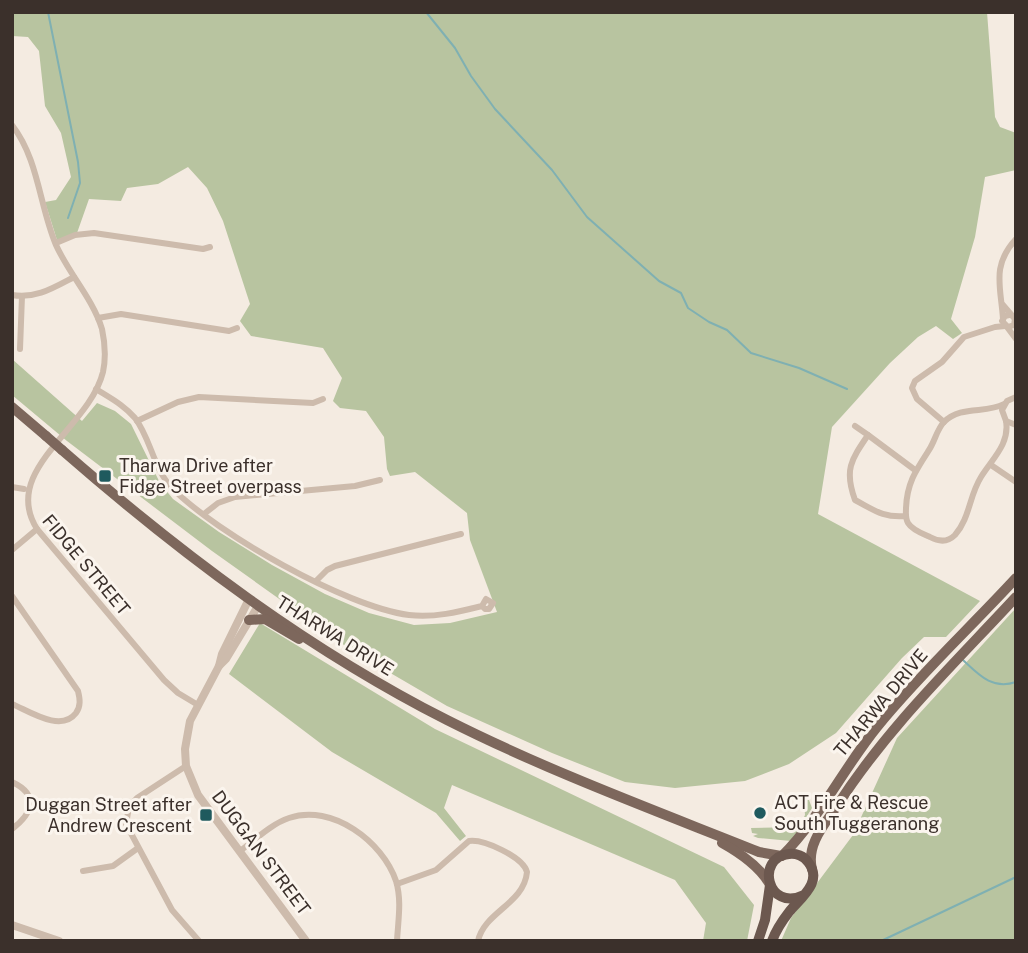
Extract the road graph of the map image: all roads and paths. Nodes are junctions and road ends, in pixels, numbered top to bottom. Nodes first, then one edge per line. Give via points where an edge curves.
1 (12, 125) edge
2 (1016, 239) edge
3 (55, 243) junction
4 (210, 247) dead end
5 (74, 277) junction
6 (12, 295) edge
7 (22, 296) junction
8 (98, 318) junction
9 (1010, 321) edge
10 (237, 328) dead end
11 (1016, 339) edge
12 (20, 349) dead end
13 (96, 390) junction
14 (1015, 396) edge
15 (323, 399) dead end
16 (1004, 404) junction
17 (12, 407) edge
18 (989, 409) junction
19 (1005, 419) junction
20 (137, 421) junction
21 (944, 422) junction
22 (855, 426) dead end
23 (1016, 426) edge
24 (867, 435) junction
25 (1006, 436) junction
26 (991, 465) junction
27 (915, 470) junction
28 (380, 480) dead end
29 (1016, 482) edge
30 (12, 487) edge
31 (23, 489) junction
32 (204, 514) junction
33 (906, 516) junction
34 (37, 529) junction
35 (461, 534) dead end
36 (12, 550) edge
37 (1016, 578) edge
38 (316, 581) junction
39 (12, 596) edge
40 (1016, 597) edge
41 (248, 599) junction
42 (258, 606) junction
43 (482, 606) dead end
44 (250, 620) junction
45 (317, 644) junction
46 (219, 666) junction
47 (12, 704) edge
48 (198, 705) junction
49 (187, 766) junction
50 (12, 782) edge
51 (683, 824) junction
52 (12, 829) edge
53 (138, 848) junction
54 (240, 851) junction
55 (781, 856) junction
56 (813, 869) junction
57 (83, 872) dead end
58 (397, 884) junction
59 (770, 884) junction
60 (804, 895) junction
61 (12, 925) edge
62 (39, 937) edge
63 (59, 941) edge
64 (199, 941) edge
65 (306, 941) edge
66 (397, 941) edge
67 (478, 941) edge
68 (758, 941) edge
69 (772, 941) edge

1 - 3 street via 32,161
2 - 9 street via 999,270 998,287
3 - 4 street via 94,233
3 - 5 street
5 - 7 street via 42,293
5 - 8 street
6 - 7 street
7 - 12 street
8 - 10 street via 121,314 229,331
8 - 13 street via 105,354
9 - 11 street
9 - 21 street via 964,337 913,384 917,399
13 - 20 street
13 - 31 street via 30,472
14 - 16 street
15 - 20 street via 313,403 199,397
16 - 18 street
16 - 19 street
17 - 41 main road, THARWA DRIVE, bridge via 145,520
18 - 19 street
18 - 21 street via 974,409
19 - 23 street
19 - 25 street
20 - 32 street via 167,481
21 - 27 street
22 - 24 street
23 - 25 street
24 - 27 street
24 - 33 street via 852,462 849,482 855,500 888,517
25 - 26 street
26 - 29 street
26 - 33 street via 978,483 965,522 950,539 933,539 913,528
27 - 33 street
28 - 32 street via 235,497
30 - 31 street
31 - 34 street, FIDGE STREET via 25,510
32 - 38 street
34 - 36 street
34 - 48 street, FIDGE STREET via 164,680
35 - 38 street via 335,566
37 - 55 main road, THARWA DRIVE via 876,728 810,825
38 - 43 street via 408,615 442,615
39 - 47 street via 80,698 76,712 61,722
40 - 56 main road, THARWA DRIVE via 900,720 851,783 814,842
41 - 42 main road, THARWA DRIVE
41 - 46 street, DUGGAN STREET
42 - 44 street, DUGGAN STREET
42 - 45 main road, THARWA DRIVE
44 - 45 main road via 265,619 288,634
44 - 46 street, DUGGAN STREET
45 - 51 main road, THARWA DRIVE via 404,697 510,751
46 - 48 street, DUGGAN STREET
48 - 49 street, DUGGAN STREET via 187,735
49 - 53 street via 129,807 126,824
49 - 54 street, DUGGAN STREET via 198,795
50 - 52 street via 24,789 30,802 27,816
51 - 55 main road, THARWA DRIVE
51 - 59 main road, THARWA DRIVE via 735,850
53 - 57 street via 113,866
53 - 64 street via 172,910
54 - 58 street via 289,817 318,815 365,838 385,858
54 - 65 street, DUGGAN STREET
55 - 56 highway via 797,854
55 - 59 highway via 770,867
56 - 60 highway via 812,883
58 - 66 street
58 - 67 street via 436,870 474,840 520,860 527,872 524,885 482,929
59 - 60 highway via 785,898
59 - 68 highway
60 - 69 highway
61 - 62 street
62 - 63 street

